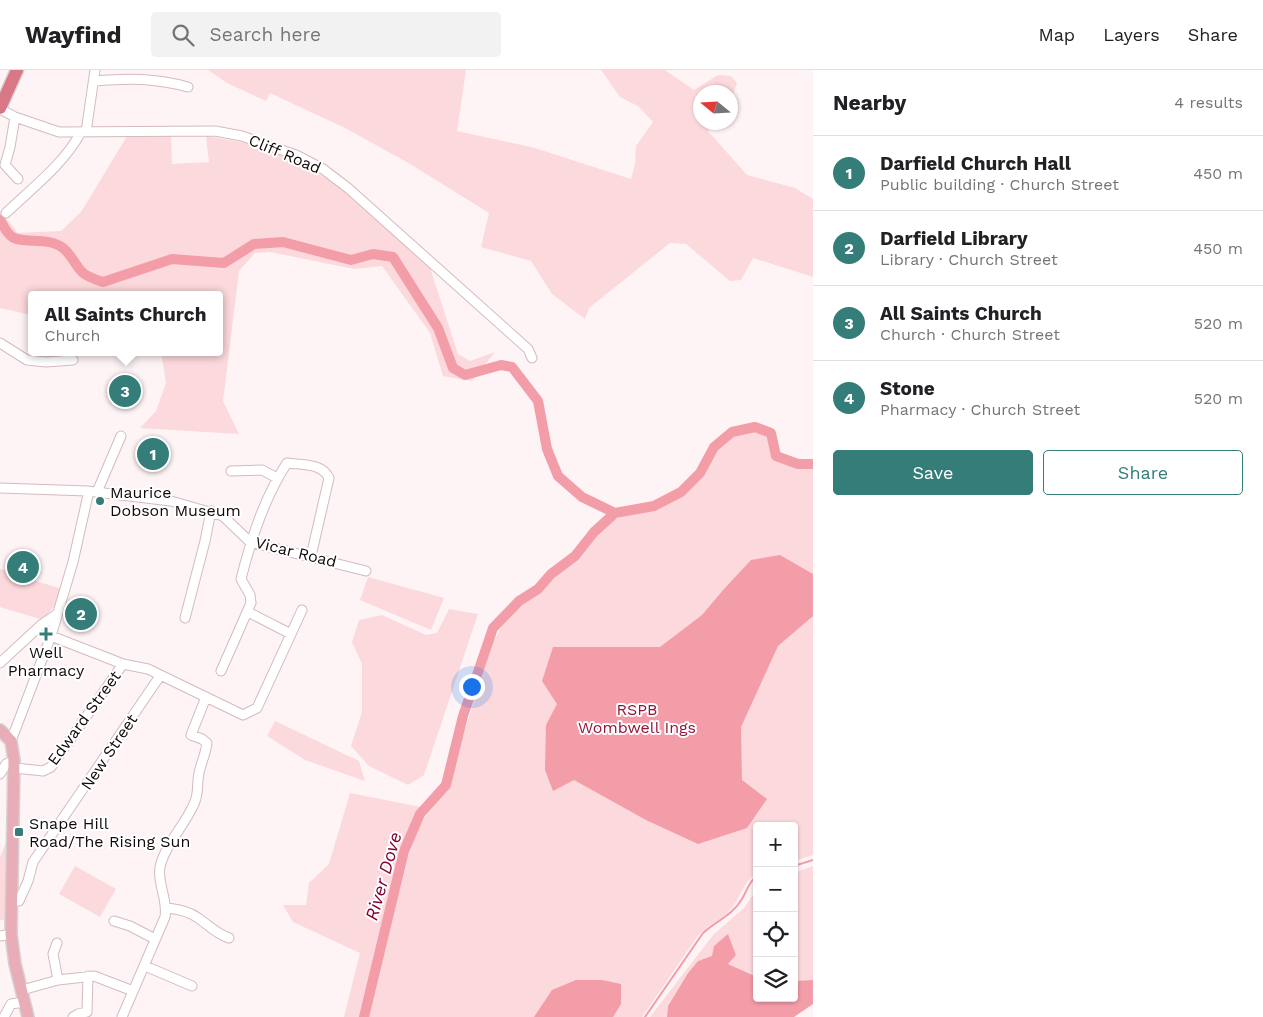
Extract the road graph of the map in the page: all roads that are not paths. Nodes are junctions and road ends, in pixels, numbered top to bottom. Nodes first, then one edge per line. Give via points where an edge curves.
1 (17, 70) edge
2 (95, 70) edge
3 (95, 82) junction
4 (188, 87) dead end
5 (0, 109) edge
6 (15, 117) junction
7 (84, 132) junction
8 (18, 179) dead end
9 (6, 213) dead end
10 (0, 343) edge
11 (532, 358) dead end
12 (73, 360) dead end
13 (121, 436) dead end
14 (231, 471) dead end
15 (277, 478) junction
16 (0, 488) edge
17 (92, 491) junction
18 (211, 511) junction
19 (250, 542) junction
20 (311, 556) junction
21 (366, 570) dead end
22 (302, 610) dead end
23 (248, 612) junction
24 (57, 614) junction
25 (184, 618) dead end
26 (291, 634) junction
27 (51, 636) junction
28 (0, 663) edge
29 (123, 664) junction
30 (221, 671) dead end
31 (160, 676) junction
32 (206, 697) junction
33 (0, 730) edge
34 (11, 741) junction
35 (15, 764) junction
36 (0, 774) edge
37 (12, 901) junction
38 (167, 908) junction
39 (114, 921) dead end
40 (5, 935) edge
41 (229, 938) dead end
42 (156, 939) junction
43 (57, 942) dead end
44 (145, 966) junction
45 (88, 976) junction
46 (58, 980) junction
47 (192, 986) dead end
48 (133, 991) junction
49 (23, 996) junction
50 (4, 1017) edge
51 (28, 1017) edge
52 (73, 1017) edge
53 (122, 1017) edge

1 - 5 highway
2 - 3 street
3 - 4 street via 140,78
3 - 7 street
5 - 6 street, Cliff Road
6 - 7 street, Cliff Road via 58,132
6 - 8 street via 5,165
7 - 9 street via 58,163
7 - 11 street, Cliff Road via 215,132 242,136 296,155 323,169 348,188 528,349
10 - 12 street via 27,360
13 - 17 street
14 - 15 street via 262,470
15 - 19 street
15 - 20 street via 287,464 319,467 326,471 328,478
16 - 17 street, Vicar Road
17 - 18 street, Vicar Road via 171,501
17 - 24 street via 88,495
18 - 19 street, Vicar Road via 223,516
18 - 25 street
19 - 20 street, Vicar Road
19 - 23 street via 241,579 250,595
20 - 21 street, Vicar Road
22 - 26 street
23 - 26 street
23 - 30 street
24 - 27 street
24 - 28 street
26 - 32 street via 257,708 243,715
27 - 29 street
27 - 34 street
29 - 31 street via 148,669
29 - 35 street, Edward Street via 51,768 43,771
31 - 32 street
31 - 37 street, New Street via 34,862 19,901
32 - 38 street via 191,735 207,743 198,776 199,792 160,867
33 - 34 main road
34 - 35 main road
35 - 36 street via 6,764
35 - 37 main road
37 - 40 main road
38 - 41 street via 196,916 218,934
38 - 42 street
39 - 42 street via 132,922
40 - 49 main road
42 - 44 street
43 - 46 street via 53,954
44 - 47 street
44 - 48 street
45 - 46 street
45 - 48 street
45 - 52 street via 87,1012
46 - 49 street
48 - 53 street
49 - 50 street via 11,1004
49 - 51 main road

